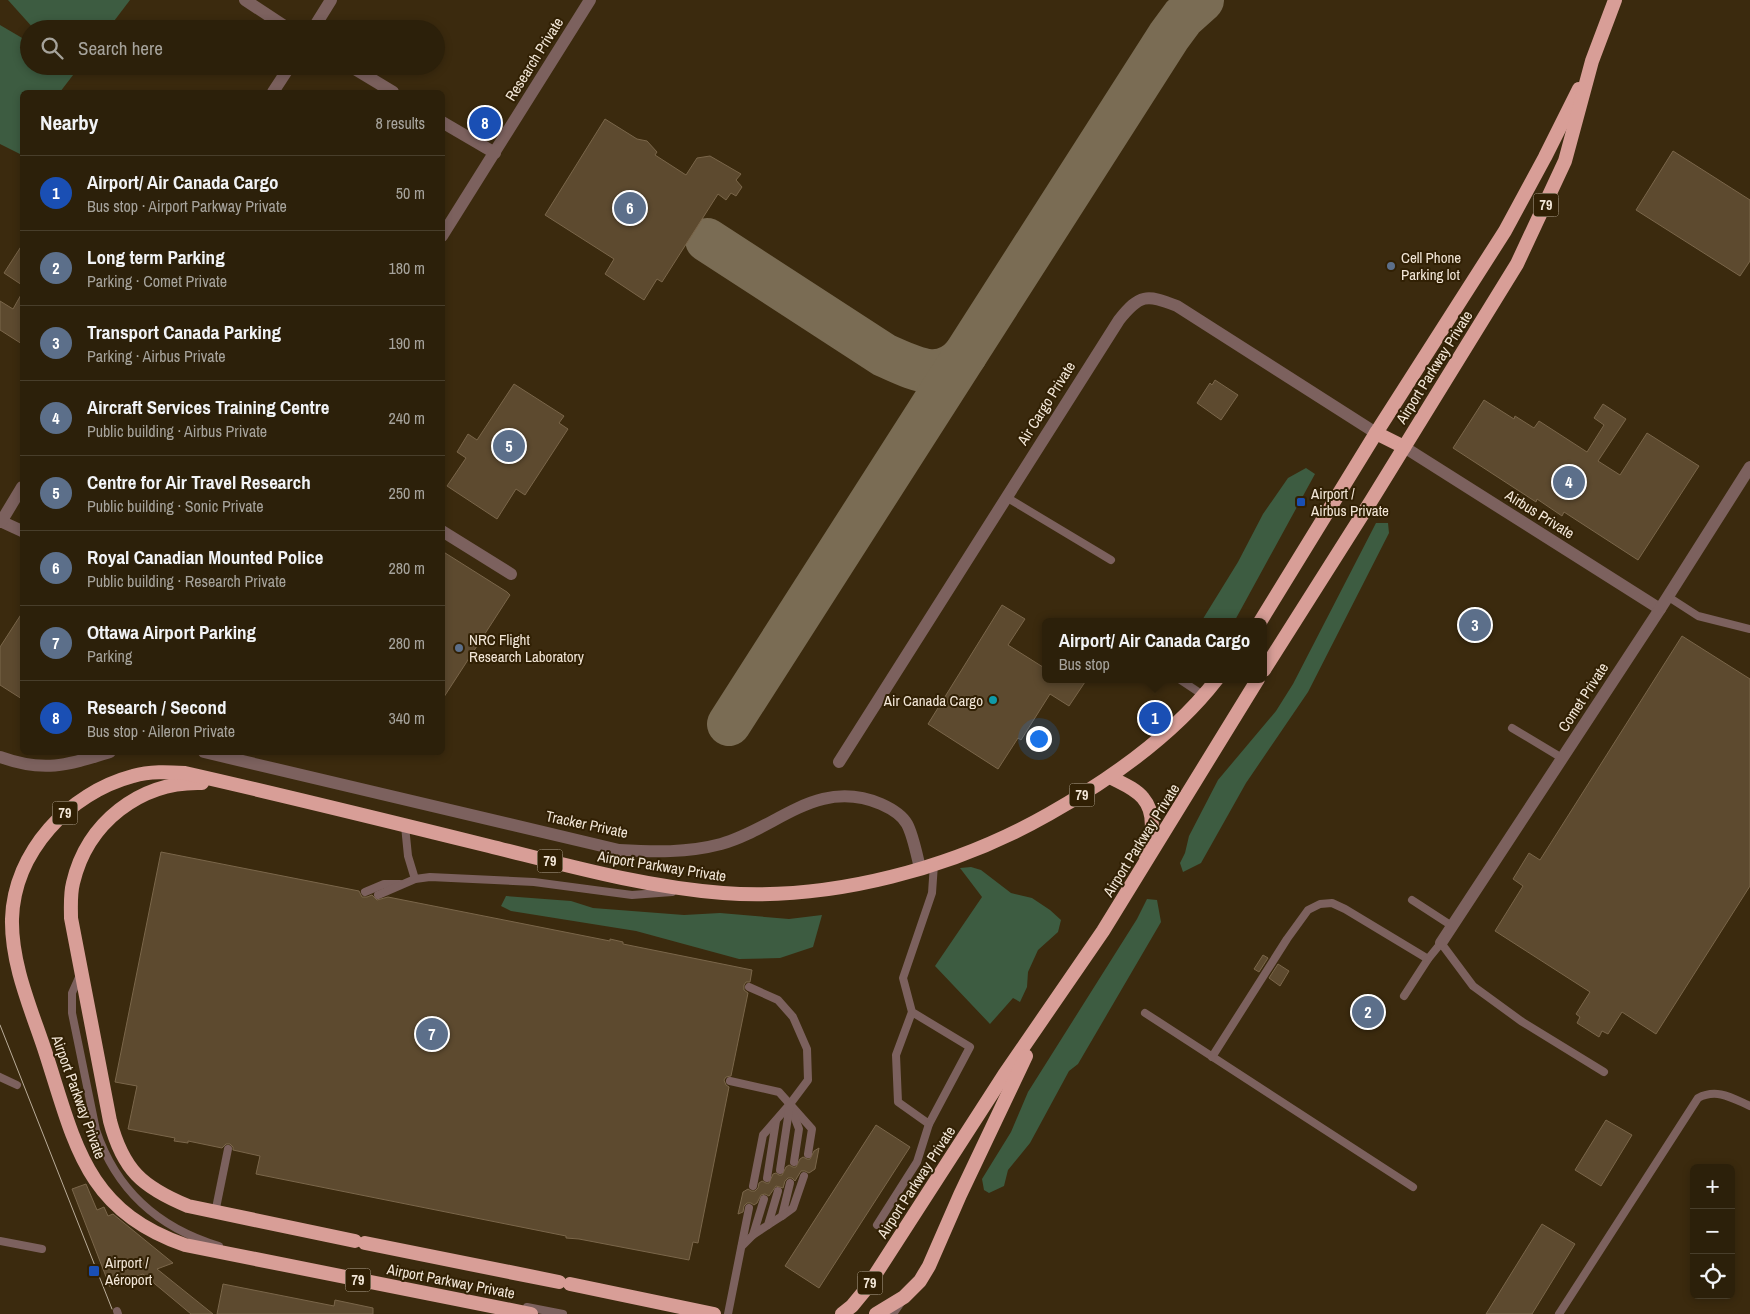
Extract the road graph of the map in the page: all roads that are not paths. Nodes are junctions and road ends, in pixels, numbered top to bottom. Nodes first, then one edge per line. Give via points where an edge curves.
1 (245, 0) edge
2 (331, 0) edge
3 (590, 0) edge
4 (1615, 0) edge
5 (275, 20) edge
6 (319, 20) edge
7 (1592, 62) junction
8 (284, 75) edge
9 (365, 75) edge
10 (274, 90) edge
11 (391, 90) edge
12 (445, 124) edge
13 (495, 153) junction
14 (445, 231) edge
15 (1376, 433) junction
16 (1404, 448) junction
17 (1750, 467) edge
18 (20, 490) edge
19 (1006, 497) junction
20 (0, 522) edge
21 (20, 530) edge
22 (445, 533) edge
23 (1110, 560) dead end
24 (511, 574) dead end
25 (1666, 596) junction
26 (1660, 609) junction
27 (1262, 618) edge
28 (1750, 629) edge
29 (1267, 665) edge
30 (1185, 683) edge
31 (1214, 683) edge
32 (1256, 683) edge
33 (1203, 695) junction
34 (1512, 728) dead end
35 (100, 755) edge
36 (217, 755) edge
37 (0, 757) edge
38 (1562, 758) junction
39 (839, 762) dead end
40 (1110, 777) junction
41 (230, 783) junction
42 (405, 826) junction
43 (934, 864) junction
44 (920, 868) junction
45 (415, 879) junction
46 (402, 884) junction
47 (1129, 888) junction
48 (697, 890) junction
49 (365, 892) dead end
50 (378, 895) dead end
51 (1412, 900) dead end
52 (1452, 926) junction
53 (1441, 943) junction
54 (1428, 959) junction
55 (82, 971) junction
56 (749, 987) dead end
57 (1404, 996) dead end
58 (912, 1012) junction
59 (1145, 1013) dead end
60 (1047, 1015) junction
61 (1212, 1057) junction
62 (1604, 1072) dead end
63 (0, 1077) edge
64 (730, 1081) dead end
65 (17, 1084) dead end
66 (790, 1104) junction
67 (1750, 1106) edge
68 (776, 1121) junction
69 (929, 1124) junction
70 (228, 1149) dead end
71 (808, 1154) dead end
72 (794, 1162) dead end
73 (780, 1170) dead end
74 (804, 1176) dead end
75 (767, 1178) dead end
76 (790, 1183) dead end
77 (753, 1186) dead end
78 (1413, 1187) dead end
79 (778, 1191) dead end
80 (764, 1199) dead end
81 (749, 1208) dead end
82 (215, 1213) junction
83 (782, 1216) junction
84 (768, 1225) junction
85 (877, 1225) dead end
86 (753, 1235) junction
87 (0, 1241) edge
88 (742, 1246) junction
89 (42, 1249) dead end
90 (904, 1297) junction
91 (531, 1314) edge
92 (563, 1314) edge
93 (714, 1314) edge
94 (728, 1314) edge
95 (842, 1314) edge
96 (876, 1314) edge
97 (893, 1314) edge
98 (1559, 1314) edge

1 - 5 street
2 - 6 street
3 - 13 street, Research Private
4 - 7 highway, Airport Parkway Private / 79
7 - 15 highway, Airport Parkway Private / 79 via 1505,230
7 - 16 highway, Airport Parkway Private / 79 via 1565,162 1538,221 1517,264
8 - 10 street
9 - 11 street
12 - 13 street
13 - 14 street, Research Private
15 - 16 highway
15 - 19 street, Air Cargo Private via 1185,310 1159,299 1144,298 1119,320
15 - 27 highway, Airport Parkway Private / 79
16 - 26 street, Airbus Private
16 - 29 highway, Airport Parkway Private / 79
17 - 25 street, Comet Private
18 - 20 street
19 - 23 lane
19 - 39 street, Air Cargo Private
20 - 21 street
22 - 24 street
25 - 26 street, Comet Private
25 - 28 lane via 1698,616
26 - 38 street, Comet Private
30 - 33 lane
31 - 33 highway, Airport Parkway Private / 79
32 - 47 highway, Airport Parkway Private / 79
33 - 40 highway, Airport Parkway Private / 79 via 1151,746
34 - 38 lane
35 - 37 street via 46,767
36 - 44 street, Tracker Private via 619,850 678,852 722,844 816,800 831,796 861,797 887,807 907,824
38 - 52 street, Comet Private
40 - 43 highway, Airport Parkway Private / 79 via 1033,823 982,847
40 - 47 highway via 1143,797 1152,819 1148,847
41 - 42 highway, Airport Parkway Private / 79
41 - 55 highway, Airport Parkway Private / 79 via 192,782 157,789 122,808 96,834 80,862 70,900
41 - 91 highway, Airport Parkway Private / 79 via 185,773 154,772 116,782 69,809 50,826 20,880 12,919 20,974 69,1126 86,1166 112,1202 129,1217 185,1245
42 - 45 lane via 408,856
42 - 48 highway, Airport Parkway Private / 79 via 629,880
43 - 44 highway, Airport Parkway Private / 79
43 - 58 lane via 932,893 903,978
44 - 48 highway, Airport Parkway Private / 79 via 858,884 807,892 753,894
45 - 46 lane
45 - 48 lane via 534,882 632,895
46 - 49 lane via 384,884
46 - 50 lane
47 - 60 highway, Airport Parkway Private / 79
51 - 52 lane
52 - 53 street, Comet Private
53 - 54 lane
53 - 62 lane via 1473,986 1521,1021
54 - 57 lane
54 - 61 lane via 1345,909 1332,904 1314,907 1308,910 1287,940
55 - 82 highway, Airport Parkway Private / 79 via 110,1121 114,1139 123,1156 133,1172 163,1196
55 - 92 lane via 72,993 72,1013 96,1130 122,1182 152,1213 190,1235 218,1246
56 - 66 lane via 778,1000 793,1016 807,1049 808,1080
58 - 69 lane via 896,1055 898,1102
58 - 69 lane via 970,1047
59 - 61 lane
60 - 90 highway, Airport Parkway Private / 79 via 929,1266
60 - 95 highway, Airport Parkway Private / 79 via 1004,1075 866,1289
61 - 78 lane
63 - 65 lane
64 - 66 lane via 779,1092
66 - 68 lane
66 - 71 lane via 812,1129
66 - 72 lane via 799,1129
66 - 73 lane
67 - 98 lane via 1720,1093 1698,1098
68 - 75 lane
68 - 77 lane via 763,1135
69 - 85 lane via 917,1162
70 - 82 lane
74 - 83 lane via 793,1208
76 - 83 lane
79 - 84 lane
80 - 86 lane
81 - 88 lane
82 - 93 highway, Airport Parkway Private / 79
83 - 84 lane
84 - 86 lane
86 - 88 lane
87 - 89 lane
88 - 94 lane
90 - 96 highway, Airport Parkway Private / 79
90 - 97 lane

